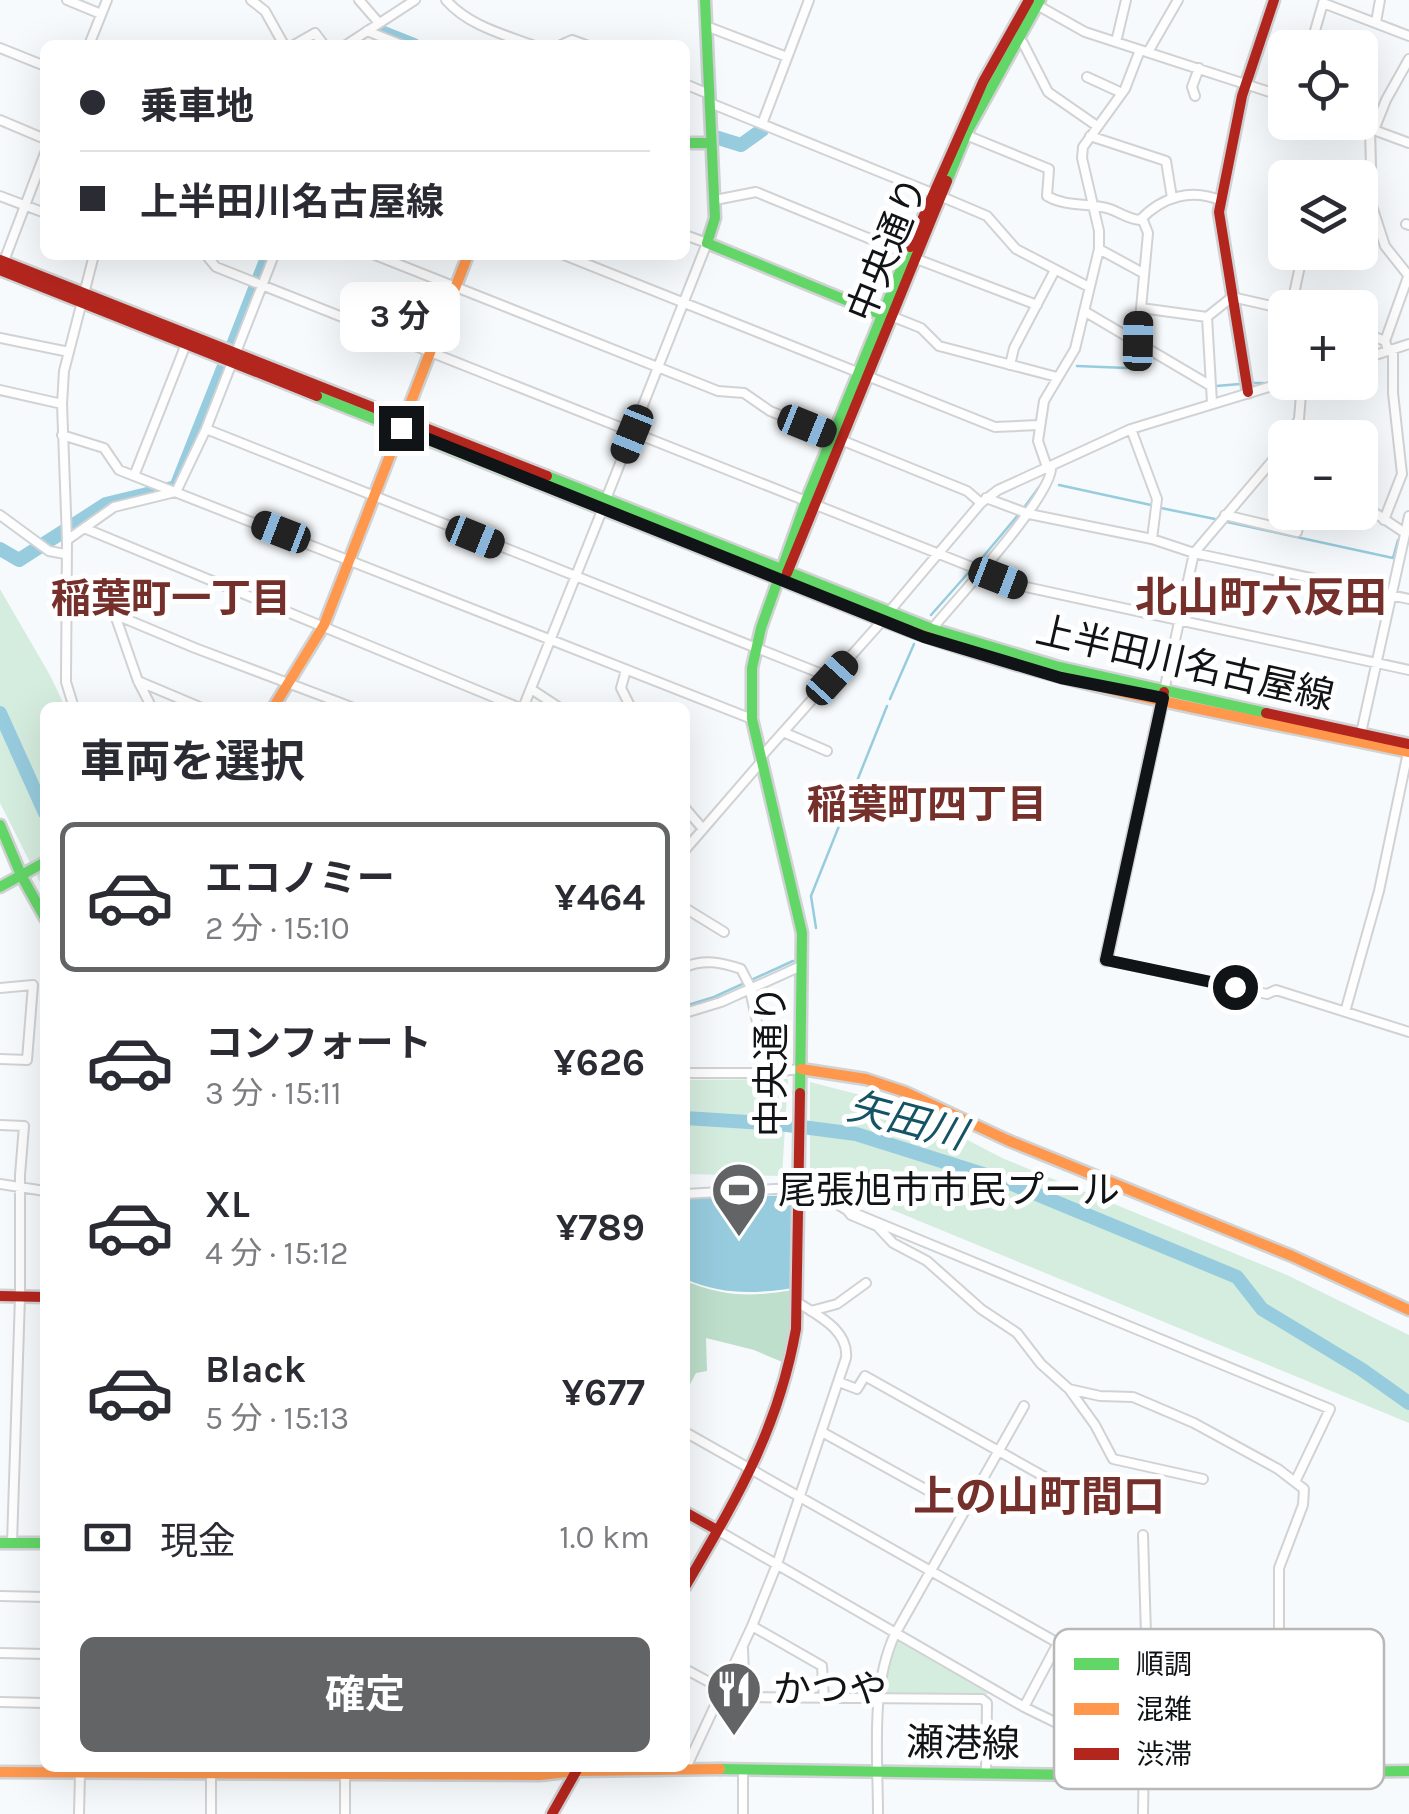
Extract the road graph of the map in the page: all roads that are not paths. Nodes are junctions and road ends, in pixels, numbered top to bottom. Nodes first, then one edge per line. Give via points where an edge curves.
1 (66, 0) edge
2 (106, 0) edge
3 (251, 0) edge
4 (359, 0) edge
5 (416, 0) edge
6 (446, 0) edge
7 (705, 0) edge
8 (809, 0) edge
9 (1126, 0) edge
10 (1178, 0) edge
11 (1274, 0) edge
12 (1380, 0) edge
13 (1031, 1) edge
14 (101, 14) junction
15 (1376, 22) junction
16 (380, 23) junction
17 (706, 26) junction
18 (1315, 30) edge
19 (1409, 36) edge
20 (361, 38) edge
21 (1018, 38) junction
22 (91, 40) edge
23 (281, 40) edge
24 (519, 40) edge
25 (1116, 42) junction
26 (0, 48) edge
27 (1144, 51) junction
28 (787, 57) junction
29 (1409, 58) edge
30 (40, 64) edge
31 (1199, 68) junction
32 (1087, 78) dead end
33 (1245, 84) junction
34 (690, 87) edge
35 (1268, 91) edge
36 (1122, 93) junction
37 (1195, 96) dead end
38 (709, 98) junction
39 (1378, 117) edge
40 (0, 120) edge
41 (762, 124) junction
42 (1097, 126) junction
43 (1378, 131) edge
44 (966, 135) junction
45 (1090, 136) junction
46 (40, 137) edge
47 (711, 142) junction
48 (690, 143) edge
49 (1409, 143) edge
50 (40, 166) edge
51 (936, 195) junction
52 (0, 196) edge
53 (1172, 198) junction
54 (715, 200) junction
55 (1222, 201) junction
56 (24, 204) junction
57 (1093, 206) junction
58 (40, 211) edge
59 (1142, 218) junction
60 (1378, 222) edge
61 (690, 237) edge
62 (707, 243) junction
63 (1100, 249) junction
64 (910, 256) junction
65 (93, 260) edge
66 (210, 260) edge
67 (271, 260) edge
68 (387, 260) edge
69 (466, 260) edge
70 (577, 260) edge
71 (1, 264) edge
72 (1055, 270) junction
73 (1143, 273) junction
74 (1409, 274) edge
75 (258, 284) junction
76 (1089, 287) junction
77 (456, 288) junction
78 (1232, 296) junction
79 (84, 298) junction
80 (684, 302) junction
81 (1268, 304) edge
82 (1037, 305) junction
83 (1141, 308) junction
84 (1084, 312) junction
85 (887, 316) junction
86 (1206, 317) junction
87 (0, 338) edge
88 (1138, 341) junction
89 (1378, 341) edge
90 (186, 344) junction
91 (1409, 344) edge
92 (1389, 347) junction
93 (428, 351) junction
94 (69, 352) junction
95 (1378, 352) edge
96 (234, 358) junction
97 (1010, 364) junction
98 (659, 367) junction
99 (863, 374) junction
100 (1057, 377) junction
101 (1211, 386) junction
102 (1268, 387) edge
103 (0, 390) edge
104 (1248, 392) junction
105 (1212, 403) junction
106 (62, 404) junction
107 (403, 424) junction
108 (1038, 425) junction
109 (1131, 428) junction
110 (206, 429) junction
111 (62, 434) junction
112 (632, 434) junction
113 (837, 438) junction
114 (1049, 467) junction
115 (1268, 469) edge
116 (134, 476) junction
117 (172, 490) junction
118 (375, 496) junction
119 (983, 500) junction
120 (604, 503) junction
121 (811, 503) junction
122 (0, 514) edge
123 (1029, 514) junction
124 (1225, 515) junction
125 (1378, 516) edge
126 (1409, 516) edge
127 (1384, 520) junction
128 (1268, 525) edge
129 (84, 528) junction
130 (1407, 534) edge
131 (66, 538) junction
132 (1152, 540) junction
133 (1194, 553) junction
134 (65, 554) junction
135 (940, 555) junction
136 (351, 559) junction
137 (785, 570) junction
138 (979, 570) junction
139 (575, 578) junction
140 (779, 580) junction
141 (66, 594) junction
142 (1391, 595) junction
143 (1409, 599) edge
144 (114, 615) junction
145 (885, 616) junction
146 (1179, 620) junction
147 (324, 625) junction
148 (932, 629) junction
149 (551, 640) junction
150 (756, 649) junction
151 (1376, 663) junction
152 (626, 670) junction
153 (1409, 670) edge
154 (832, 678) junction
155 (138, 681) junction
156 (290, 683) junction
157 (531, 689) junction
158 (1164, 695) junction
159 (72, 702) edge
160 (149, 702) edge
161 (188, 702) edge
162 (277, 702) edge
163 (339, 702) edge
164 (508, 702) edge
165 (525, 702) edge
166 (551, 702) edge
167 (628, 702) edge
168 (752, 719) junction
169 (783, 732) junction
170 (1361, 733) junction
171 (1409, 744) edge
172 (827, 751) dead end
173 (1409, 752) edge
174 (760, 760) junction
175 (690, 814) edge
176 (0, 825) edge
177 (703, 829) junction
178 (690, 844) edge
179 (40, 865) edge
180 (25, 873) junction
181 (0, 887) edge
182 (40, 907) edge
183 (690, 911) edge
184 (724, 932) dead end
185 (1106, 960) joint
186 (690, 965) edge
187 (802, 966) junction
188 (750, 985) junction
189 (0, 988) edge
190 (690, 1010) edge
191 (1345, 1012) junction
192 (1409, 1032) edge
193 (0, 1059) edge
194 (758, 1073) junction
195 (801, 1073) junction
196 (690, 1074) edge
197 (0, 1124) edge
198 (0, 1184) edge
199 (799, 1184) junction
200 (17, 1185) junction
201 (40, 1190) edge
202 (690, 1194) edge
203 (0, 1196) edge
204 (847, 1210) junction
205 (866, 1283) dead end
206 (0, 1296) edge
207 (20, 1297) junction
208 (40, 1297) edge
209 (797, 1302) junction
210 (1409, 1310) edge
211 (811, 1311) junction
212 (838, 1382) junction
213 (1069, 1388) junction
214 (1024, 1406) dead end
215 (822, 1432) junction
216 (690, 1435) edge
217 (998, 1450) junction
218 (753, 1470) junction
219 (0, 1471) edge
220 (14, 1471) junction
221 (1203, 1478) dead end
222 (1296, 1480) junction
223 (1052, 1481) dead end
224 (801, 1496) junction
225 (966, 1511) junction
226 (690, 1515) edge
227 (718, 1530) junction
228 (1143, 1535) dead end
229 (6, 1543) edge
230 (40, 1543) edge
231 (777, 1564) junction
232 (932, 1569) junction
233 (690, 1578) edge
234 (0, 1596) edge
235 (40, 1597) edge
236 (752, 1626) junction
237 (1146, 1629) edge
238 (1278, 1629) edge
239 (895, 1634) junction
240 (1054, 1640) edge
241 (743, 1644) junction
242 (1054, 1650) edge
243 (0, 1653) edge
244 (40, 1654) edge
245 (690, 1671) edge
246 (722, 1690) junction
247 (824, 1699) junction
248 (879, 1699) junction
249 (0, 1702) edge
250 (40, 1703) edge
251 (1024, 1707) junction
252 (1054, 1722) edge
253 (690, 1759) edge
254 (0, 1764) edge
255 (40, 1764) edge
256 (743, 1769) junction
257 (690, 1770) edge
258 (0, 1772) edge
259 (80, 1772) joint
260 (211, 1772) edge
261 (278, 1772) edge
262 (559, 1772) edge
263 (576, 1772) edge
264 (878, 1772) junction
265 (1384, 1773) edge
266 (1409, 1773) edge
267 (345, 1774) junction
268 (986, 1774) junction
269 (1054, 1774) edge
270 (80, 1814) edge
271 (211, 1814) edge
272 (345, 1814) edge
273 (552, 1814) edge
274 (743, 1814) edge
275 (878, 1814) edge

1 - 14 street
2 - 14 street
3 - 23 street via 266,10
4 - 16 street
5 - 16 street
6 - 24 street via 484,27
7 - 17 main road
8 - 28 street
9 - 25 street
10 - 27 street
11 - 33 main road
12 - 15 street
13 - 21 main road, 中央通り
13 - 25 street
13 - 51 main road, 中央通り via 974,98
14 - 22 street
15 - 18 street via 1323,3
15 - 19 street
16 - 20 street
17 - 28 street
17 - 38 main road
21 - 42 street via 1048,92
21 - 44 main road, 中央通り
25 - 27 street
26 - 30 street
27 - 31 street
27 - 36 street
28 - 41 street
29 - 39 street
31 - 33 street
31 - 37 street
32 - 36 street
33 - 35 street
33 - 55 main road
34 - 38 street
36 - 42 street
38 - 41 street
38 - 47 main road
40 - 46 street
41 - 51 street
42 - 45 street
43 - 49 street
44 - 51 main road, 中央通り
44 - 57 street via 1049,169 1048,196 1063,205
45 - 53 street via 1166,161
45 - 57 street via 1082,158
47 - 48 main road
47 - 54 main road
50 - 56 street
51 - 64 main road, 中央通り
51 - 72 street via 987,216 1016,250
52 - 56 street
53 - 55 street via 1202,192
53 - 59 street
54 - 62 main road
54 - 64 street via 756,192
55 - 78 main road
56 - 58 street
56 - 71 street
57 - 59 street
57 - 63 street
59 - 73 street via 1148,233
60 - 74 street via 1393,259
61 - 62 street
62 - 80 street
62 - 85 main road
63 - 73 street
63 - 76 street
64 - 82 street
64 - 85 main road, 中央通り
65 - 79 street
66 - 75 street
67 - 75 street
68 - 77 street
69 - 77 main road
70 - 80 street
71 - 79 main road, 上半田川名古屋線
72 - 76 street
72 - 82 street
73 - 83 street
74 - 92 street
75 - 93 street
75 - 96 street
76 - 84 street
77 - 93 main road
77 - 98 street
78 - 81 street
78 - 86 street
78 - 104 main road
79 - 90 main road, 上半田川名古屋線
79 - 94 street
79 - 96 main road, 上半田川名古屋線
80 - 98 street
80 - 99 street
82 - 97 street
83 - 86 street
83 - 88 street
84 - 88 street
84 - 100 street via 1072,360
85 - 97 street via 921,328 938,346
85 - 99 main road, 中央通り
86 - 101 street
87 - 94 street
88 - 101 street
89 - 92 street
90 - 96 main road, 上半田川名古屋線
90 - 116 street
91 - 92 street
92 - 95 street
92 - 127 street via 1402,474
93 - 107 main road
93 - 112 street
94 - 106 street
96 - 107 main road, 上半田川名古屋線
96 - 110 street
97 - 100 street
98 - 112 street
98 - 113 street via 718,391 744,393
99 - 108 street via 995,427
99 - 113 main road, 中央通り
100 - 108 street
101 - 105 street
102 - 104 street
103 - 106 street
104 - 105 street
105 - 109 street
106 - 111 street
107 - 118 main road
107 - 120 main road, 上半田川名古屋線
108 - 114 street
109 - 114 street
109 - 132 street via 1157,499
110 - 117 street
110 - 118 street
111 - 116 street via 104,448 119,470
111 - 131 street
112 - 120 street
112 - 121 street
113 - 119 street
113 - 121 main road, 中央通り
114 - 119 street
114 - 123 street via 1051,479
115 - 124 street
116 - 117 street
117 - 129 street via 114,507
117 - 136 street
118 - 136 main road
118 - 139 street
119 - 123 street
119 - 135 street
120 - 137 main road, 上半田川名古屋線
120 - 139 street
120 - 140 main road, 上半田川名古屋線
121 - 135 street
121 - 137 main road, 中央通り
122 - 134 street via 49,551
123 - 132 street
123 - 138 street
124 - 128 street
124 - 133 street
125 - 127 street
126 - 130 street
127 - 130 street
129 - 131 street
129 - 147 street
130 - 142 street
131 - 134 street
132 - 133 street
133 - 142 street
133 - 146 street
134 - 141 street
135 - 138 street
135 - 145 street
136 - 147 main road
136 - 149 street
137 - 140 main road, 中央通り
137 - 145 main road, 上半田川名古屋線
138 - 146 street via 1017,585
138 - 148 street
139 - 149 street
139 - 150 street
140 - 145 main road, 上半田川名古屋線
140 - 150 main road, 中央通り
141 - 144 street
141 - 159 street via 66,682
142 - 143 street
142 - 151 street
144 - 155 street
144 - 156 street
145 - 148 main road, 上半田川名古屋線
145 - 154 street
145 - 158 main road, 上半田川名古屋線 via 1010,664
146 - 151 street
146 - 158 street
147 - 156 main road
147 - 164 street
148 - 158 main road, 上半田川名古屋線
149 - 152 street
149 - 157 street
150 - 154 street
150 - 168 main road, 中央通り
151 - 153 street
151 - 170 street
152 - 167 street via 621,688
152 - 168 street
154 - 169 street
155 - 160 street
155 - 161 street
156 - 162 main road
156 - 163 street
157 - 165 street
157 - 166 street
158 - 170 main road, 上半田川名古屋線
158 - 173 main road, 上半田川名古屋線
158 - 185 main road
168 - 174 main road, 中央通り
169 - 172 street
169 - 174 street
170 - 171 main road, 上半田川名古屋線
173 - 191 street
174 - 177 street
174 - 187 main road, 中央通り via 796,896
175 - 177 street
176 - 180 main road
177 - 178 street
179 - 180 main road
180 - 181 main road
180 - 182 main road
183 - 184 street
185 - 191 street via 1267,994 1276,990
186 - 188 street via 714,961 740,968
187 - 188 street
187 - 195 main road, 中央通り
188 - 190 street
188 - 194 street
189 - 193 street via 33,985 27,1060
191 - 192 street
194 - 195 street
194 - 196 street
195 - 199 main road, 中央通り
195 - 210 main road via 866,1079 905,1092
197 - 200 street via 24,1126
198 - 200 street
199 - 202 street
199 - 204 street
199 - 209 main road, 中央通り
200 - 201 street
200 - 203 street
200 - 207 street
204 - 213 street via 927,1261 1016,1333
204 - 222 street via 1330,1409
205 - 211 street via 838,1304
206 - 207 main road
207 - 208 main road
207 - 220 street
209 - 211 street
209 - 218 main road, 中央通り via 791,1367
211 - 212 street via 844,1340
212 - 215 street
212 - 217 street via 857,1389 865,1376
213 - 221 street via 1113,1459
213 - 222 street via 1134,1397
214 - 217 street
215 - 224 street
215 - 225 street
216 - 218 street
217 - 223 street
217 - 225 street
218 - 224 street
218 - 227 main road, 中央通り
219 - 220 street
220 - 229 street
222 - 238 street via 1303,1504 1279,1568
224 - 231 street
224 - 232 street
225 - 232 street
226 - 227 main road
227 - 231 street
227 - 233 main road, 中央通り
228 - 237 street
229 - 230 main road
231 - 236 street
231 - 239 street
232 - 239 street
232 - 240 street
234 - 235 street
236 - 241 street
236 - 247 street via 822,1666
239 - 248 street
239 - 251 street
241 - 246 street
241 - 247 street via 746,1696
242 - 251 street
243 - 244 street
245 - 246 street
246 - 253 street
247 - 248 street
248 - 264 street
248 - 268 street via 982,1699
249 - 250 street
251 - 252 street
254 - 255 main road
256 - 257 main road, 瀬港線
256 - 264 main road, 瀬港線
256 - 274 street
258 - 259 main road, 瀬港線
259 - 270 street
260 - 271 street
261 - 267 main road, 瀬港線
262 - 267 main road, 瀬港線
263 - 273 main road
264 - 268 main road, 瀬港線
264 - 275 street
265 - 266 main road, 瀬港線
267 - 272 street
268 - 269 main road, 瀬港線

